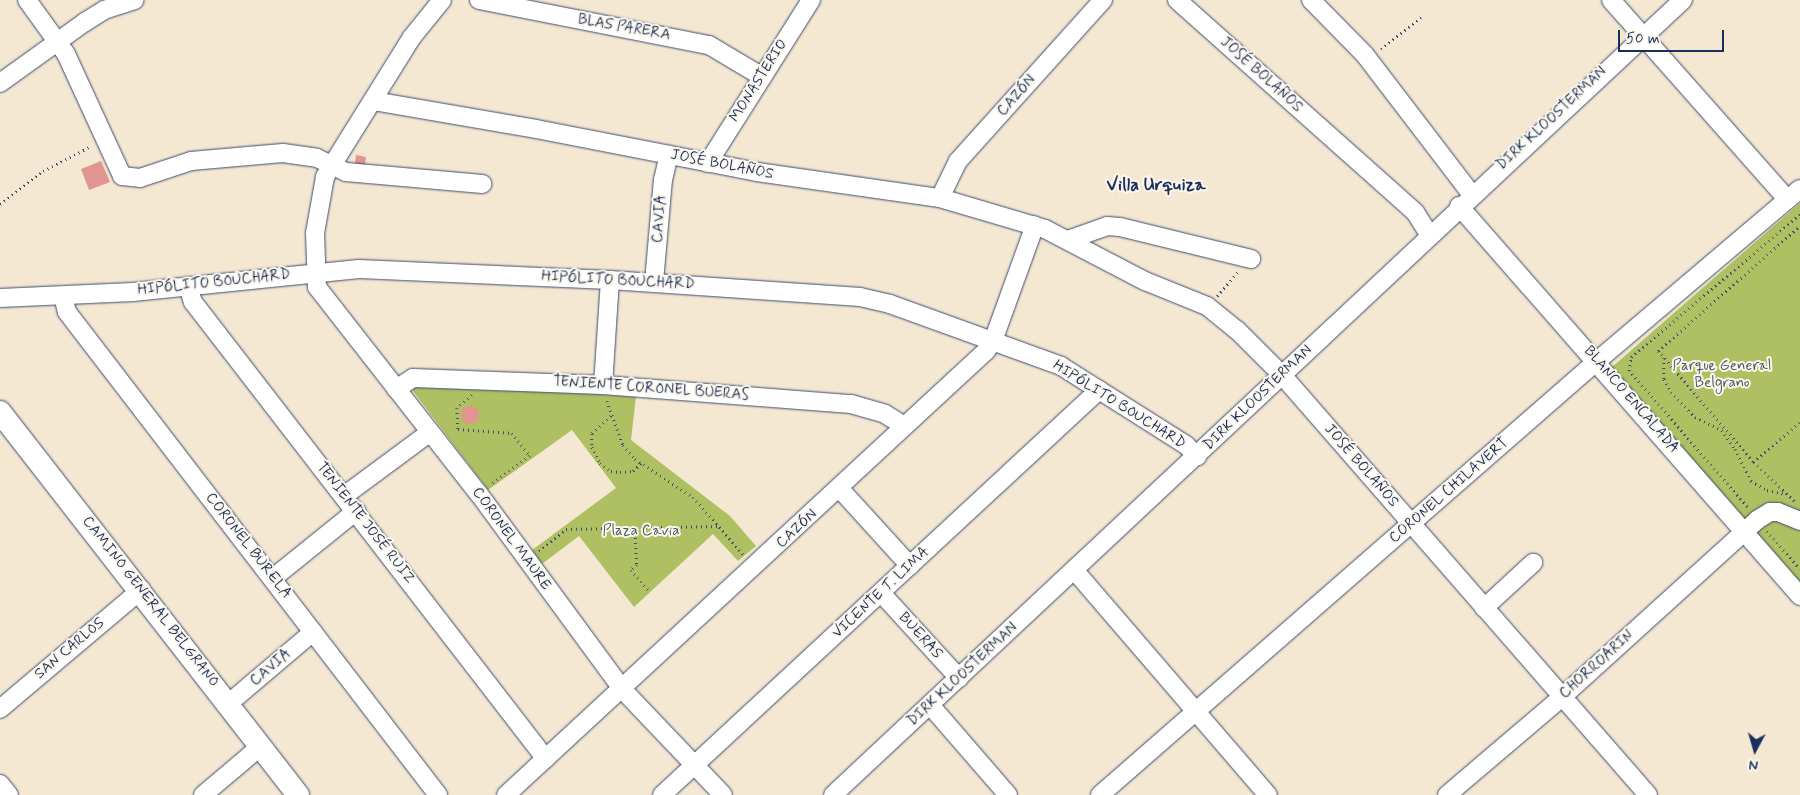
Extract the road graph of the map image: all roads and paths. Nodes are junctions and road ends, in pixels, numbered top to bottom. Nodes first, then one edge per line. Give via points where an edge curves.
1 (27, 0) edge
2 (134, 0) edge
3 (442, 0) edge
4 (479, 0) edge
5 (811, 0) edge
6 (1103, 0) edge
7 (1177, 0) edge
8 (1312, 0) edge
9 (1611, 0) edge
10 (1683, 0) edge
11 (1421, 17) dead end
12 (1642, 36) junction
13 (58, 42) junction
14 (1368, 60) junction
15 (761, 76) junction
16 (0, 83) edge
17 (373, 101) junction
18 (103, 140) junction
19 (669, 155) junction
20 (708, 162) junction
21 (332, 166) junction
22 (482, 184) dead end
23 (1794, 194) edge
24 (940, 198) junction
25 (1465, 200) junction
26 (0, 204) edge
27 (1800, 214) edge
28 (1035, 226) junction
29 (1800, 226) edge
30 (1430, 234) junction
31 (1068, 240) junction
32 (1251, 258) joint
33 (316, 272) junction
34 (610, 280) junction
35 (654, 282) junction
36 (188, 286) junction
37 (64, 296) junction
38 (0, 298) edge
39 (1207, 306) junction
40 (993, 341) junction
41 (1664, 358) junction
42 (1597, 361) junction
43 (1282, 375) junction
44 (488, 380) junction
45 (603, 385) junction
46 (396, 390) junction
47 (1099, 390) junction
48 (0, 412) edge
49 (611, 416) junction
50 (1800, 422) edge
51 (904, 426) junction
52 (429, 433) junction
53 (1197, 456) junction
54 (1753, 462) junction
55 (641, 463) junction
56 (840, 489) junction
57 (479, 494) junction
58 (1786, 494) junction
59 (344, 496) junction
60 (1800, 507) edge
61 (356, 511) junction
62 (1757, 520) junction
63 (1800, 521) edge
64 (1411, 524) junction
65 (720, 526) junction
66 (635, 528) junction
67 (1745, 533) junction
68 (527, 561) junction
69 (1534, 563) dead end
70 (910, 566) junction
71 (755, 568) junction
72 (1800, 569) edge
73 (1075, 571) junction
74 (273, 578) junction
75 (141, 590) junction
76 (649, 591) dead end
77 (882, 594) junction
78 (1800, 596) edge
79 (1484, 608) junction
80 (313, 632) junction
81 (959, 678) junction
82 (622, 690) junction
83 (1562, 697) junction
84 (229, 703) junction
85 (930, 705) junction
86 (0, 709) edge
87 (1196, 712) junction
88 (261, 746) junction
89 (546, 759) junction
90 (694, 766) junction
91 (0, 784) edge
92 (9, 795) edge
93 (202, 795) edge
94 (298, 795) edge
95 (438, 795) edge
96 (506, 795) edge
97 (662, 795) edge
98 (723, 795) edge
99 (833, 795) edge
100 (1008, 795) edge
101 (1100, 795) edge
102 (1268, 795) edge
103 (1447, 795) edge
104 (1648, 795) edge

1 - 13 street
2 - 13 street via 104,10
3 - 17 street, CORONEL MAURE via 412,37
4 - 15 street, BLAS PARERA via 709,45
5 - 15 street, MONASTERIO
6 - 24 street, CAZÓN via 958,161
7 - 30 street, JOSÉ BOLAÑOS via 1415,212
8 - 14 street, BLANCO ENCALADA
9 - 12 street
10 - 12 street, DIRK KLOOSTERMAN
11 - 14 path
12 - 23 street
12 - 25 street, DIRK KLOOSTERMAN
13 - 16 street
13 - 18 street
14 - 25 street, BLANCO ENCALADA
15 - 20 street, MONASTERIO
17 - 19 street, JOSÉ BOLAÑOS
17 - 21 street, CORONEL MAURE
18 - 21 street via 122,176 140,178 192,161 283,153 317,158
18 - 26 path via 43,171
19 - 20 street, JOSÉ BOLAÑOS
19 - 35 street, CAVIA via 663,180
20 - 24 street, JOSÉ BOLAÑOS via 798,179
21 - 22 street via 360,174
21 - 33 street, CORONEL MAURE via 325,177 317,215
23 - 42 street, CORONEL CHILAVERT
24 - 28 street, JOSÉ BOLAÑOS
25 - 30 street, DIRK KLOOSTERMAN
25 - 42 street, BLANCO ENCALADA
27 - 62 path via 1631,357 1629,371
28 - 31 street, JOSÉ BOLAÑOS
28 - 40 street, CAZÓN
29 - 41 path via 1658,351
30 - 43 street, DIRK KLOOSTERMAN
31 - 32 street via 1107,226 1120,227
31 - 39 street, JOSÉ BOLAÑOS via 1146,282
32 - 39 path
33 - 34 street, HIPÓLITO BOUCHARD via 359,269
33 - 36 street, HIPÓLITO BOUCHARD
33 - 46 street, CORONEL MAURE via 317,287 324,298
34 - 35 street, HIPÓLITO BOUCHARD
34 - 45 street
35 - 40 street, HIPÓLITO BOUCHARD via 860,296
36 - 37 street, HIPÓLITO BOUCHARD
36 - 59 street, TENIENTE JOSÉ RUIZ via 193,302
37 - 38 street, HIPÓLITO BOUCHARD
37 - 74 street, CORONEL BURELA via 67,312
39 - 43 street, JOSÉ BOLAÑOS via 1238,330
40 - 47 street, HIPÓLITO BOUCHARD via 1060,366
40 - 51 street, CAZÓN
41 - 54 path
41 - 58 path via 1664,379 1671,392 1695,417 1722,430 1751,481 1767,490
42 - 64 street, CORONEL CHILAVERT
42 - 67 street, BLANCO ENCALADA
43 - 53 street, DIRK KLOOSTERMAN
43 - 64 street, JOSÉ BOLAÑOS
44 - 45 street, TENIENTE CORONEL BUERAS
44 - 46 street, TENIENTE CORONEL BUERAS via 413,378
44 - 57 path via 489,387 476,392 457,408 458,429 512,432 530,456
45 - 49 path
45 - 51 street, TENIENTE CORONEL BUERAS via 851,404 885,414
46 - 52 street, CORONEL MAURE
47 - 53 street, HIPÓLITO BOUCHARD via 1186,445
47 - 70 street, VICENTE T. LIMA
48 - 75 main road, CAMINO GENERAL BELGRANO
49 - 55 path via 623,445
49 - 55 path via 592,434 592,447 600,463 611,471 620,472 633,471
50 - 54 path
51 - 56 street, CAZÓN
52 - 57 street, CORONEL MAURE
52 - 59 street
53 - 73 street, DIRK KLOOSTERMAN
54 - 58 path
55 - 65 path via 692,497
56 - 70 street
56 - 71 street, CAZÓN
57 - 68 street, CORONEL MAURE
58 - 60 path
59 - 61 street, TENIENTE JOSÉ RUIZ
61 - 74 street
61 - 89 street, TENIENTE JOSÉ RUIZ
62 - 63 street via 1770,512 1778,512
62 - 67 street, CHORROARIN
62 - 72 path
64 - 79 street, JOSÉ BOLAÑOS
64 - 87 street, CORONEL CHILAVERT
65 - 66 path
65 - 71 path
66 - 68 path via 566,530
66 - 76 path via 637,565 631,570
67 - 78 street, BLANCO ENCALADA
67 - 83 street, CHORROARIN
68 - 82 street, CORONEL MAURE
69 - 79 street
70 - 77 street, VICENTE T. LIMA
71 - 82 street, CAZÓN
73 - 81 street, DIRK KLOOSTERMAN
73 - 87 street
74 - 80 street, CORONEL BURELA
75 - 84 main road, CAMINO GENERAL BELGRANO
75 - 86 street, SAN CARLOS
77 - 81 street, BUERAS
77 - 90 street, VICENTE T. LIMA
79 - 83 street, JOSÉ BOLAÑOS
80 - 84 street, CAVIA
80 - 95 street, CORONEL BURELA
81 - 85 street, DIRK KLOOSTERMAN
82 - 89 street, CAZÓN
82 - 90 street, CORONEL MAURE
83 - 103 street, CHORROARIN
83 - 104 street, JOSÉ BOLAÑOS
84 - 88 main road, CAMINO GENERAL BELGRANO
85 - 99 street, DIRK KLOOSTERMAN
85 - 100 street
87 - 101 street, CORONEL CHILAVERT
87 - 102 street
88 - 93 street
88 - 94 main road, CAMINO GENERAL BELGRANO
89 - 96 street, CAZÓN
90 - 97 street, VICENTE T. LIMA
90 - 98 street, CORONEL MAURE
91 - 92 street

